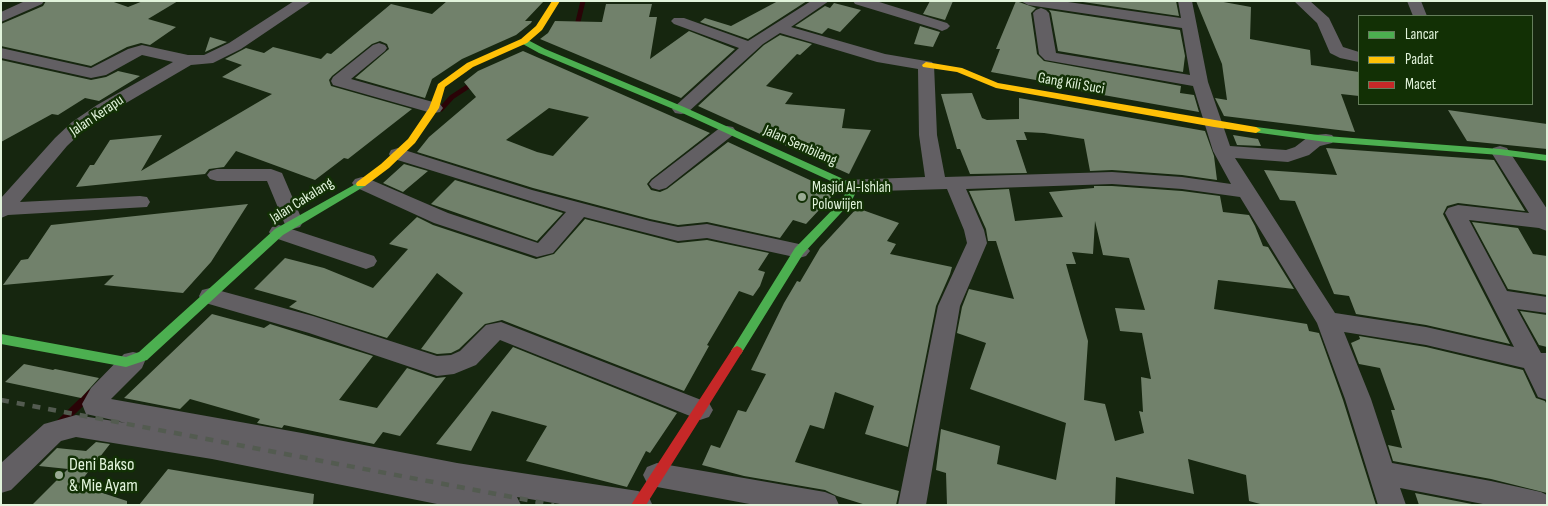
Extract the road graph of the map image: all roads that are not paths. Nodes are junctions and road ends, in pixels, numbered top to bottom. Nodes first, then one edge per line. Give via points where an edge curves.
1 (37, 1) edge
2 (305, 1) edge
3 (556, 1) edge
4 (822, 1) edge
5 (860, 1) edge
6 (1028, 1) edge
7 (1185, 1) edge
8 (1301, 1) edge
9 (1414, 1) edge
10 (1041, 13) dead end
11 (1420, 15) edge
12 (1, 18) edge
13 (679, 21) dead end
14 (1188, 24) junction
15 (942, 26) dead end
16 (778, 28) junction
17 (524, 41) junction
18 (750, 47) junction
19 (379, 48) dead end
20 (1, 53) edge
21 (1358, 57) edge
22 (180, 65) junction
23 (926, 65) junction
24 (1200, 82) junction
25 (434, 108) junction
26 (680, 109) junction
27 (1214, 124) junction
28 (727, 131) junction
29 (1326, 139) junction
30 (1222, 151) junction
31 (1500, 152) junction
32 (403, 155) junction
33 (1547, 158) edge
34 (217, 174) dead end
35 (945, 183) junction
36 (659, 184) dead end
37 (368, 185) junction
38 (846, 186) junction
39 (1246, 192) junction
40 (140, 202) dead end
41 (579, 209) junction
42 (2, 210) edge
43 (1546, 223) edge
44 (286, 231) junction
45 (799, 251) junction
46 (366, 261) dead end
47 (214, 297) junction
48 (1500, 298) junction
49 (1547, 305) edge
50 (1328, 321) junction
51 (1, 339) edge
52 (133, 361) junction
53 (1540, 362) edge
54 (1547, 390) edge
55 (700, 410) junction
56 (1382, 473) junction
57 (657, 475) junction
58 (1, 481) edge
59 (638, 504) edge
60 (507, 505) edge
61 (825, 505) edge
62 (912, 505) edge
63 (1392, 505) edge
64 (1541, 505) edge

1 - 12 street
2 - 22 street via 210,59
3 - 17 street, Jalan Cakalang via 538,28
4 - 16 street
5 - 15 street
6 - 14 street
7 - 14 street
8 - 21 street via 1324,21 1336,50
9 - 11 street
10 - 24 street via 1047,54 1051,57
13 - 18 street
14 - 24 street
16 - 18 street
16 - 23 street via 883,59
17 - 25 street, Jalan Cakalang via 457,73 441,86
17 - 26 street, Jalan Sembilang via 545,53
18 - 26 street
19 - 25 street via 339,80
20 - 22 street via 91,73 123,58
22 - 42 street, Jalan Kerapu via 78,126
23 - 27 street, Gang Kili Suci via 959,70 996,85
23 - 35 street via 928,136
24 - 27 street
25 - 32 street, Jalan Cakalang
26 - 28 street, Jalan Sembilang
27 - 29 street, Gang Kili Suci
27 - 30 street
28 - 36 street
28 - 38 street, Jalan Sembilang
29 - 30 street via 1314,141 1302,151 1288,156
29 - 31 street, Gang Kili Suci
30 - 39 street
31 - 33 street, Gang Kili Suci
31 - 43 street
32 - 37 street, Jalan Cakalang
32 - 41 street
34 - 44 street via 271,174 275,177
35 - 38 street
35 - 39 street via 1112,178
35 - 62 street via 976,237 976,243 949,306
37 - 41 street via 441,218 536,250 546,248
37 - 44 street, Jalan Cakalang
38 - 45 street, Jalan Sembilang via 850,194 846,202
39 - 50 street
40 - 42 street
41 - 45 street via 678,234 707,231
43 - 48 street via 1455,212
44 - 46 street
44 - 47 street, Jalan Cakalang
45 - 55 street, Jalan Sembilang
47 - 52 street, Jalan Cakalang
47 - 55 street via 437,366 468,358 494,331 501,331
48 - 49 street
48 - 53 street
50 - 53 street via 1435,338
50 - 56 street
51 - 52 street
52 - 59 street via 100,395 95,407 457,475
53 - 54 street
55 - 57 street, Jalan Sembilang
56 - 63 street
56 - 64 street
57 - 59 street, Jalan Sembilang
57 - 61 street
58 - 60 street via 54,432 76,426 222,450

